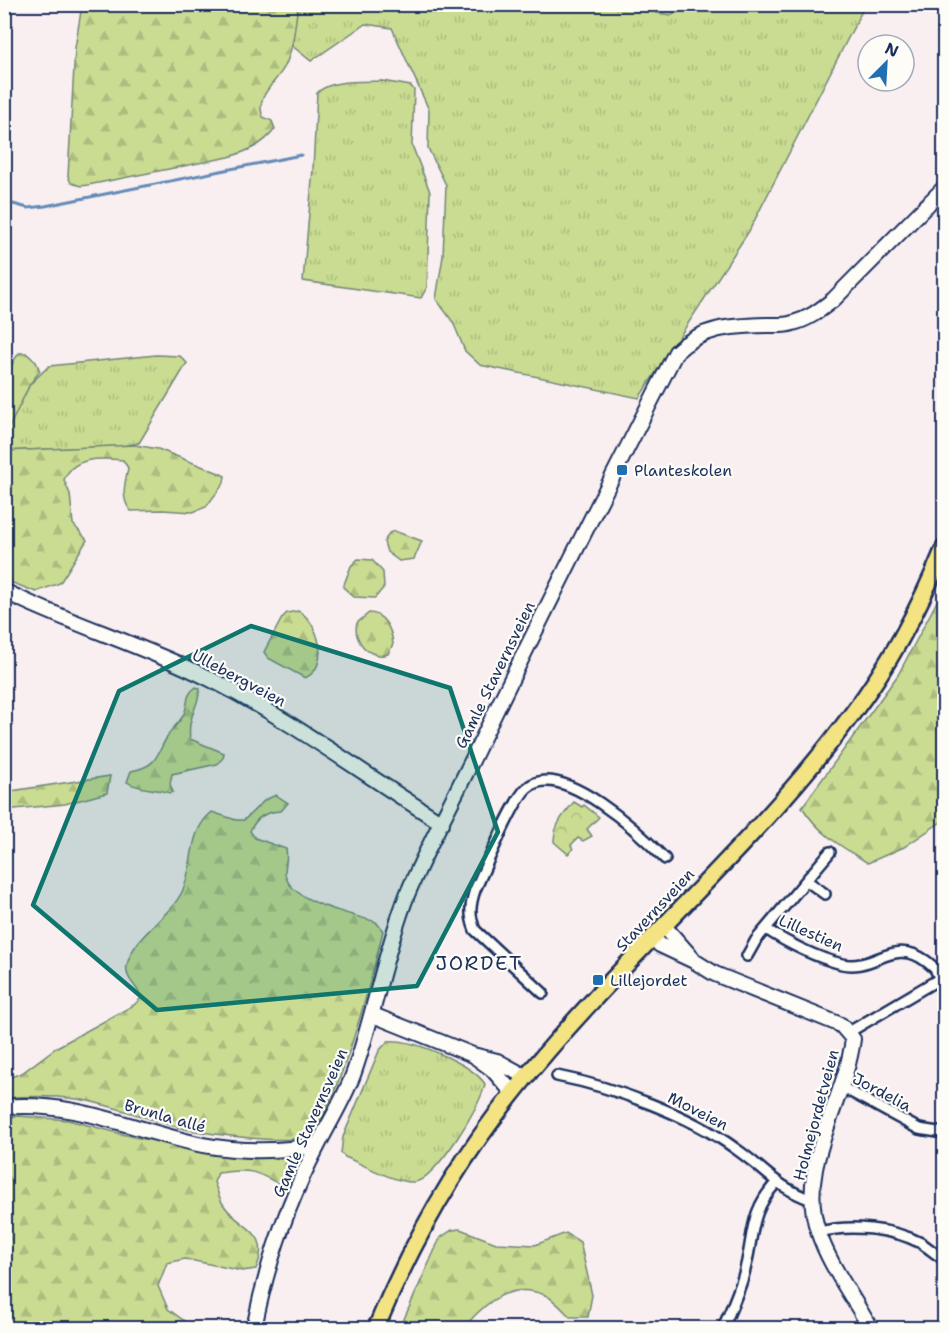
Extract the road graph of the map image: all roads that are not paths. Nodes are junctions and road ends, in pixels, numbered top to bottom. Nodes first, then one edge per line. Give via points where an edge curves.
1 (945, 188) edge
2 (945, 548) edge
3 (4, 591) edge
4 (442, 823) junction
5 (830, 852) dead end
6 (664, 859) dead end
7 (807, 881) junction
8 (825, 894) dead end
9 (664, 926) junction
10 (766, 929) junction
11 (653, 938) junction
12 (747, 956) dead end
13 (694, 961) junction
14 (543, 993) dead end
15 (373, 1016) junction
16 (849, 1032) junction
17 (473, 1054) junction
18 (557, 1076) dead end
19 (526, 1077) junction
20 (840, 1086) junction
21 (513, 1093) junction
22 (4, 1107) edge
23 (945, 1133) edge
24 (318, 1145) junction
25 (776, 1183) junction
26 (812, 1200) junction
27 (819, 1232) junction
28 (945, 1259) edge
29 (254, 1329) edge
30 (376, 1329) edge
31 (723, 1329) edge
32 (870, 1329) edge

1 - 4 street, Gamle Stavernsveien via 833,300 812,316 791,324 732,326 708,332 690,338 676,352 546,606
2 - 9 main road, Stavernsveien via 902,636 853,714 758,826
3 - 4 street, Ullebergveien via 228,689
4 - 15 street, Gamle Stavernsveien via 396,926
5 - 7 street, Lillestien
6 - 14 street via 631,825 564,784 538,782 527,788 475,890 470,917 475,930
7 - 8 street
7 - 10 street, Lillestien
9 - 11 main road, Stavernsveien
9 - 13 street, Holmejordetveien
10 - 12 street, Lillestien
10 - 16 street, Lillestien via 842,964 860,965 893,952 907,951 937,969 939,979
11 - 13 street, Holmejordetveien
11 - 19 main road, Stavernsveien
13 - 16 street, Holmejordetveien via 715,974 826,1018
15 - 17 street
15 - 24 street, Gamle Stavernsveien via 352,1077 331,1126
16 - 20 street, Holmejordetveien via 852,1046
17 - 19 street via 497,1061
17 - 21 street
18 - 25 street, Moveien via 673,1113 737,1149
19 - 21 main road, Stavernsveien
20 - 23 street, Jordelia via 920,1129
20 - 26 street, Holmejordetveien via 814,1174
21 - 30 main road, Stavernsveien via 468,1152 430,1216
22 - 24 street, Brunla allé via 66,1108 218,1147 296,1149
24 - 29 street, Gamle Stavernsveien via 266,1270
25 - 26 street, Moveien via 790,1193
25 - 31 street via 754,1214 743,1277
26 - 27 street, Holmejordetveien
27 - 28 street via 840,1227 879,1231 921,1243
27 - 32 street, Holmejordetveien via 841,1282

